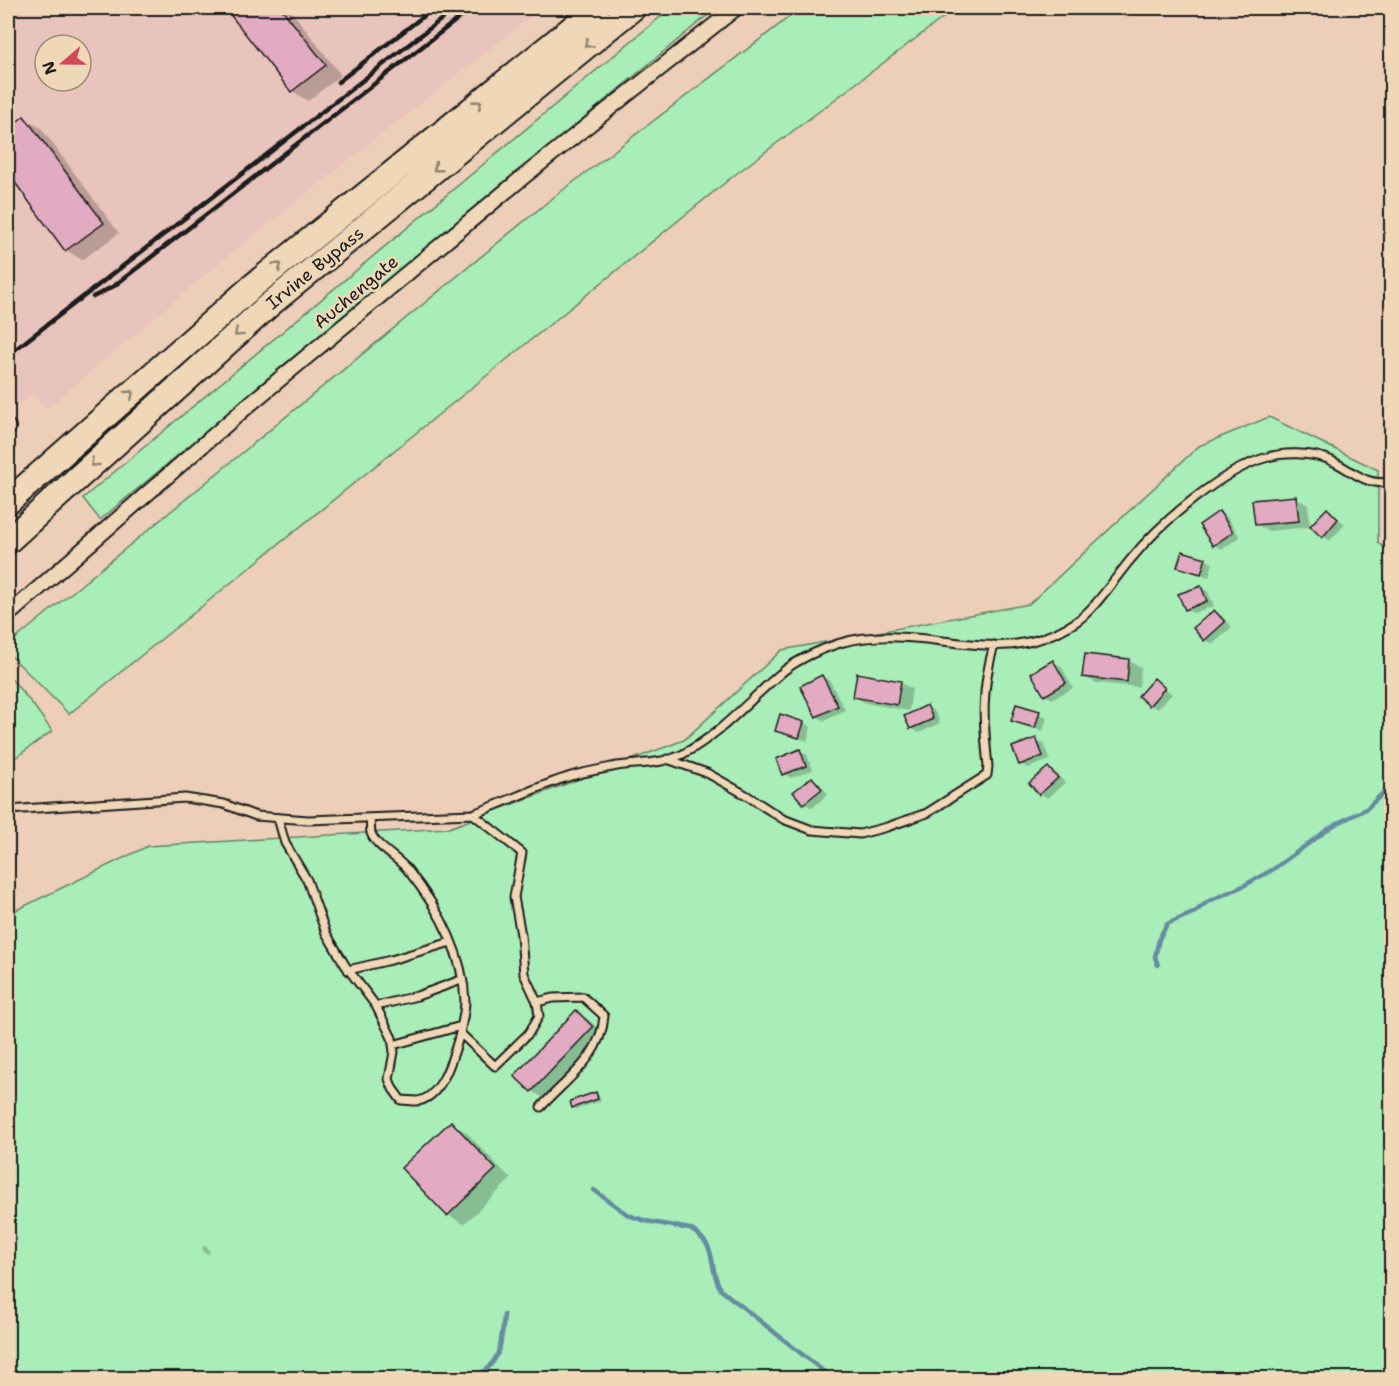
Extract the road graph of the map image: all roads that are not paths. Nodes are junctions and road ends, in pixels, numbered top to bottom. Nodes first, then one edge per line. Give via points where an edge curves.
1 (597, 8) edge
2 (633, 8) edge
3 (736, 8) edge
4 (1392, 482) edge
5 (8, 502) edge
6 (8, 541) edge
7 (8, 615) edge
8 (994, 645) junction
9 (667, 759) junction
10 (8, 810) edge
11 (473, 813) junction
12 (278, 818) junction
13 (370, 819) junction
14 (451, 942) junction
15 (348, 970) junction
16 (461, 981) junction
17 (537, 1002) junction
18 (376, 1006) junction
19 (461, 1030) junction
20 (393, 1045) junction
21 (541, 1107) dead end

5 -> 1 highway, Irvine Bypass via 254,285
2 -> 6 highway, Irvine Bypass via 269,305
3 - 7 street, Auchengate via 523,177 278,380
4 - 8 lane via 1363,480 1324,458 1294,454 1253,463 1213,486 1171,518 1073,624 1017,645
8 - 9 lane via 875,636 841,643 808,655 782,672 707,740
8 - 9 lane via 983,698 987,775 941,806 887,827 860,834 812,830 783,819 707,773
9 - 11 lane via 570,776
10 - 12 lane via 185,798
11 - 13 lane
11 - 17 lane via 522,853 514,897 524,974
12 - 13 lane
12 - 15 lane via 285,843 308,880 326,933
13 - 14 lane via 371,833 405,866 445,926
14 - 15 lane
14 - 16 lane
15 - 18 lane
16 - 18 lane
16 - 19 lane via 465,1002
17 - 19 lane via 539,1016 529,1033 495,1066
17 - 21 lane via 583,997 604,1016 596,1047
18 - 20 lane
19 - 20 lane
19 - 20 lane via 440,1084 431,1095 417,1101 401,1100 393,1089 389,1079

